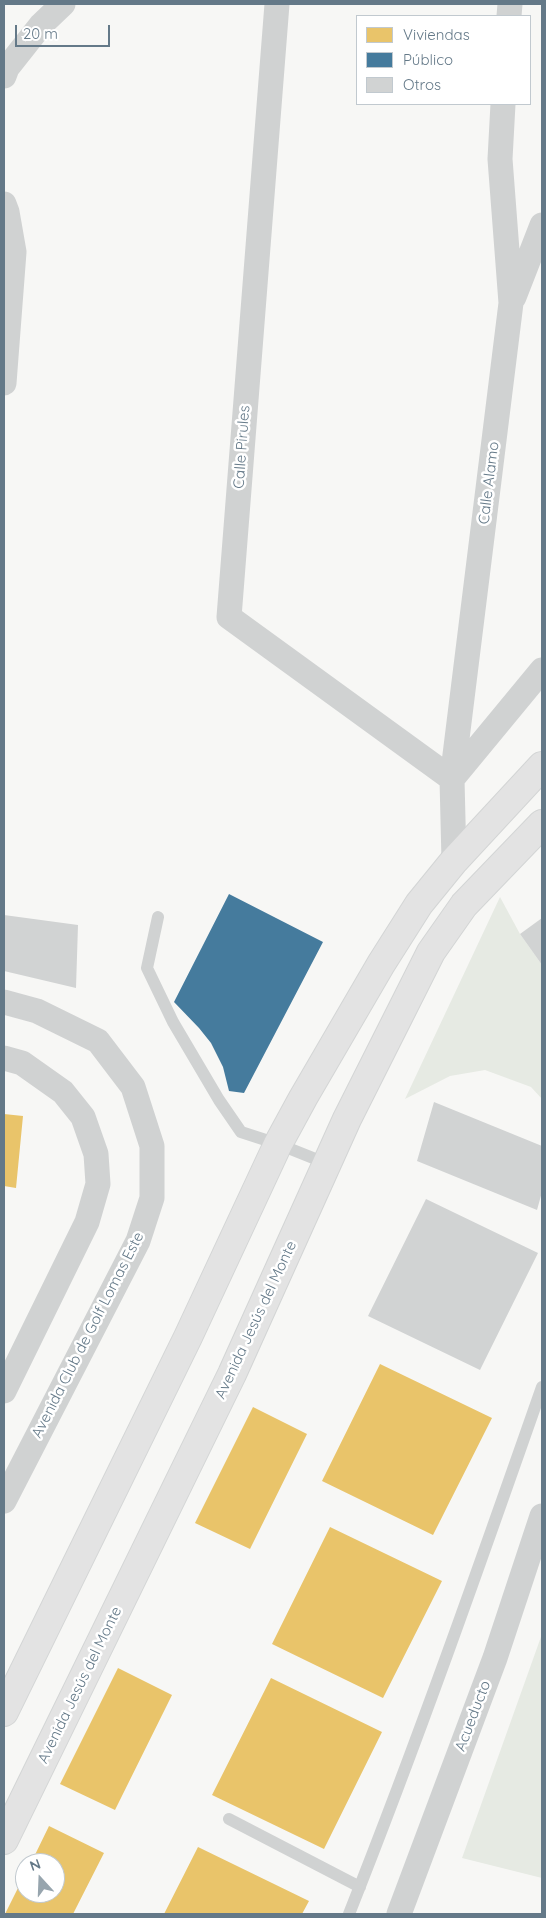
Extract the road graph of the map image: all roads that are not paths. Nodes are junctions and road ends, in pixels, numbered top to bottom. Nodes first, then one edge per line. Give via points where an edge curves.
1 (62, 4) edge
2 (277, 4) edge
3 (4, 76) edge
4 (503, 105) edge
5 (4, 204) edge
6 (542, 225) edge
7 (511, 303) junction
8 (4, 383) edge
9 (542, 670) edge
10 (542, 766) edge
11 (452, 779) junction
12 (542, 824) edge
13 (454, 861) junction
14 (158, 917) dead end
15 (4, 1002) edge
16 (4, 1058) edge
17 (278, 1144) junction
18 (328, 1164) junction
19 (542, 1387) edge
20 (4, 1391) edge
21 (4, 1500) edge
22 (542, 1516) edge
23 (4, 1712) edge
24 (229, 1819) dead end
25 (4, 1840) edge
26 (360, 1887) junction
27 (349, 1914) edge
28 (399, 1914) edge

1 - 3 street via 29,39
2 - 11 street, Calle Pirules via 229,617
4 - 7 street, Calle Alamo via 500,159
5 - 8 street via 14,252
6 - 7 street
7 - 11 street, Calle Alamo
9 - 11 street
10 - 13 main road
11 - 13 street, Calle Alamo
12 - 18 main road, Avenida Jesús del Monte via 464,905 431,952
13 - 17 main road via 419,904 381,964
14 - 17 lane via 146,968 173,1022 218,1100 241,1132
15 - 21 street, Avenida Club de Golf Lomas Este via 38,1010 98,1041 133,1086 152,1146 152,1198 138,1241
16 - 20 street via 22,1063 63,1092 83,1117 96,1154 98,1184 87,1222
17 - 18 lane
17 - 23 main road via 188,1337
18 - 25 main road, Avenida Jesús del Monte via 232,1374
19 - 26 lane
22 - 28 street, Acueducto via 495,1658
24 - 26 lane
26 - 27 lane

